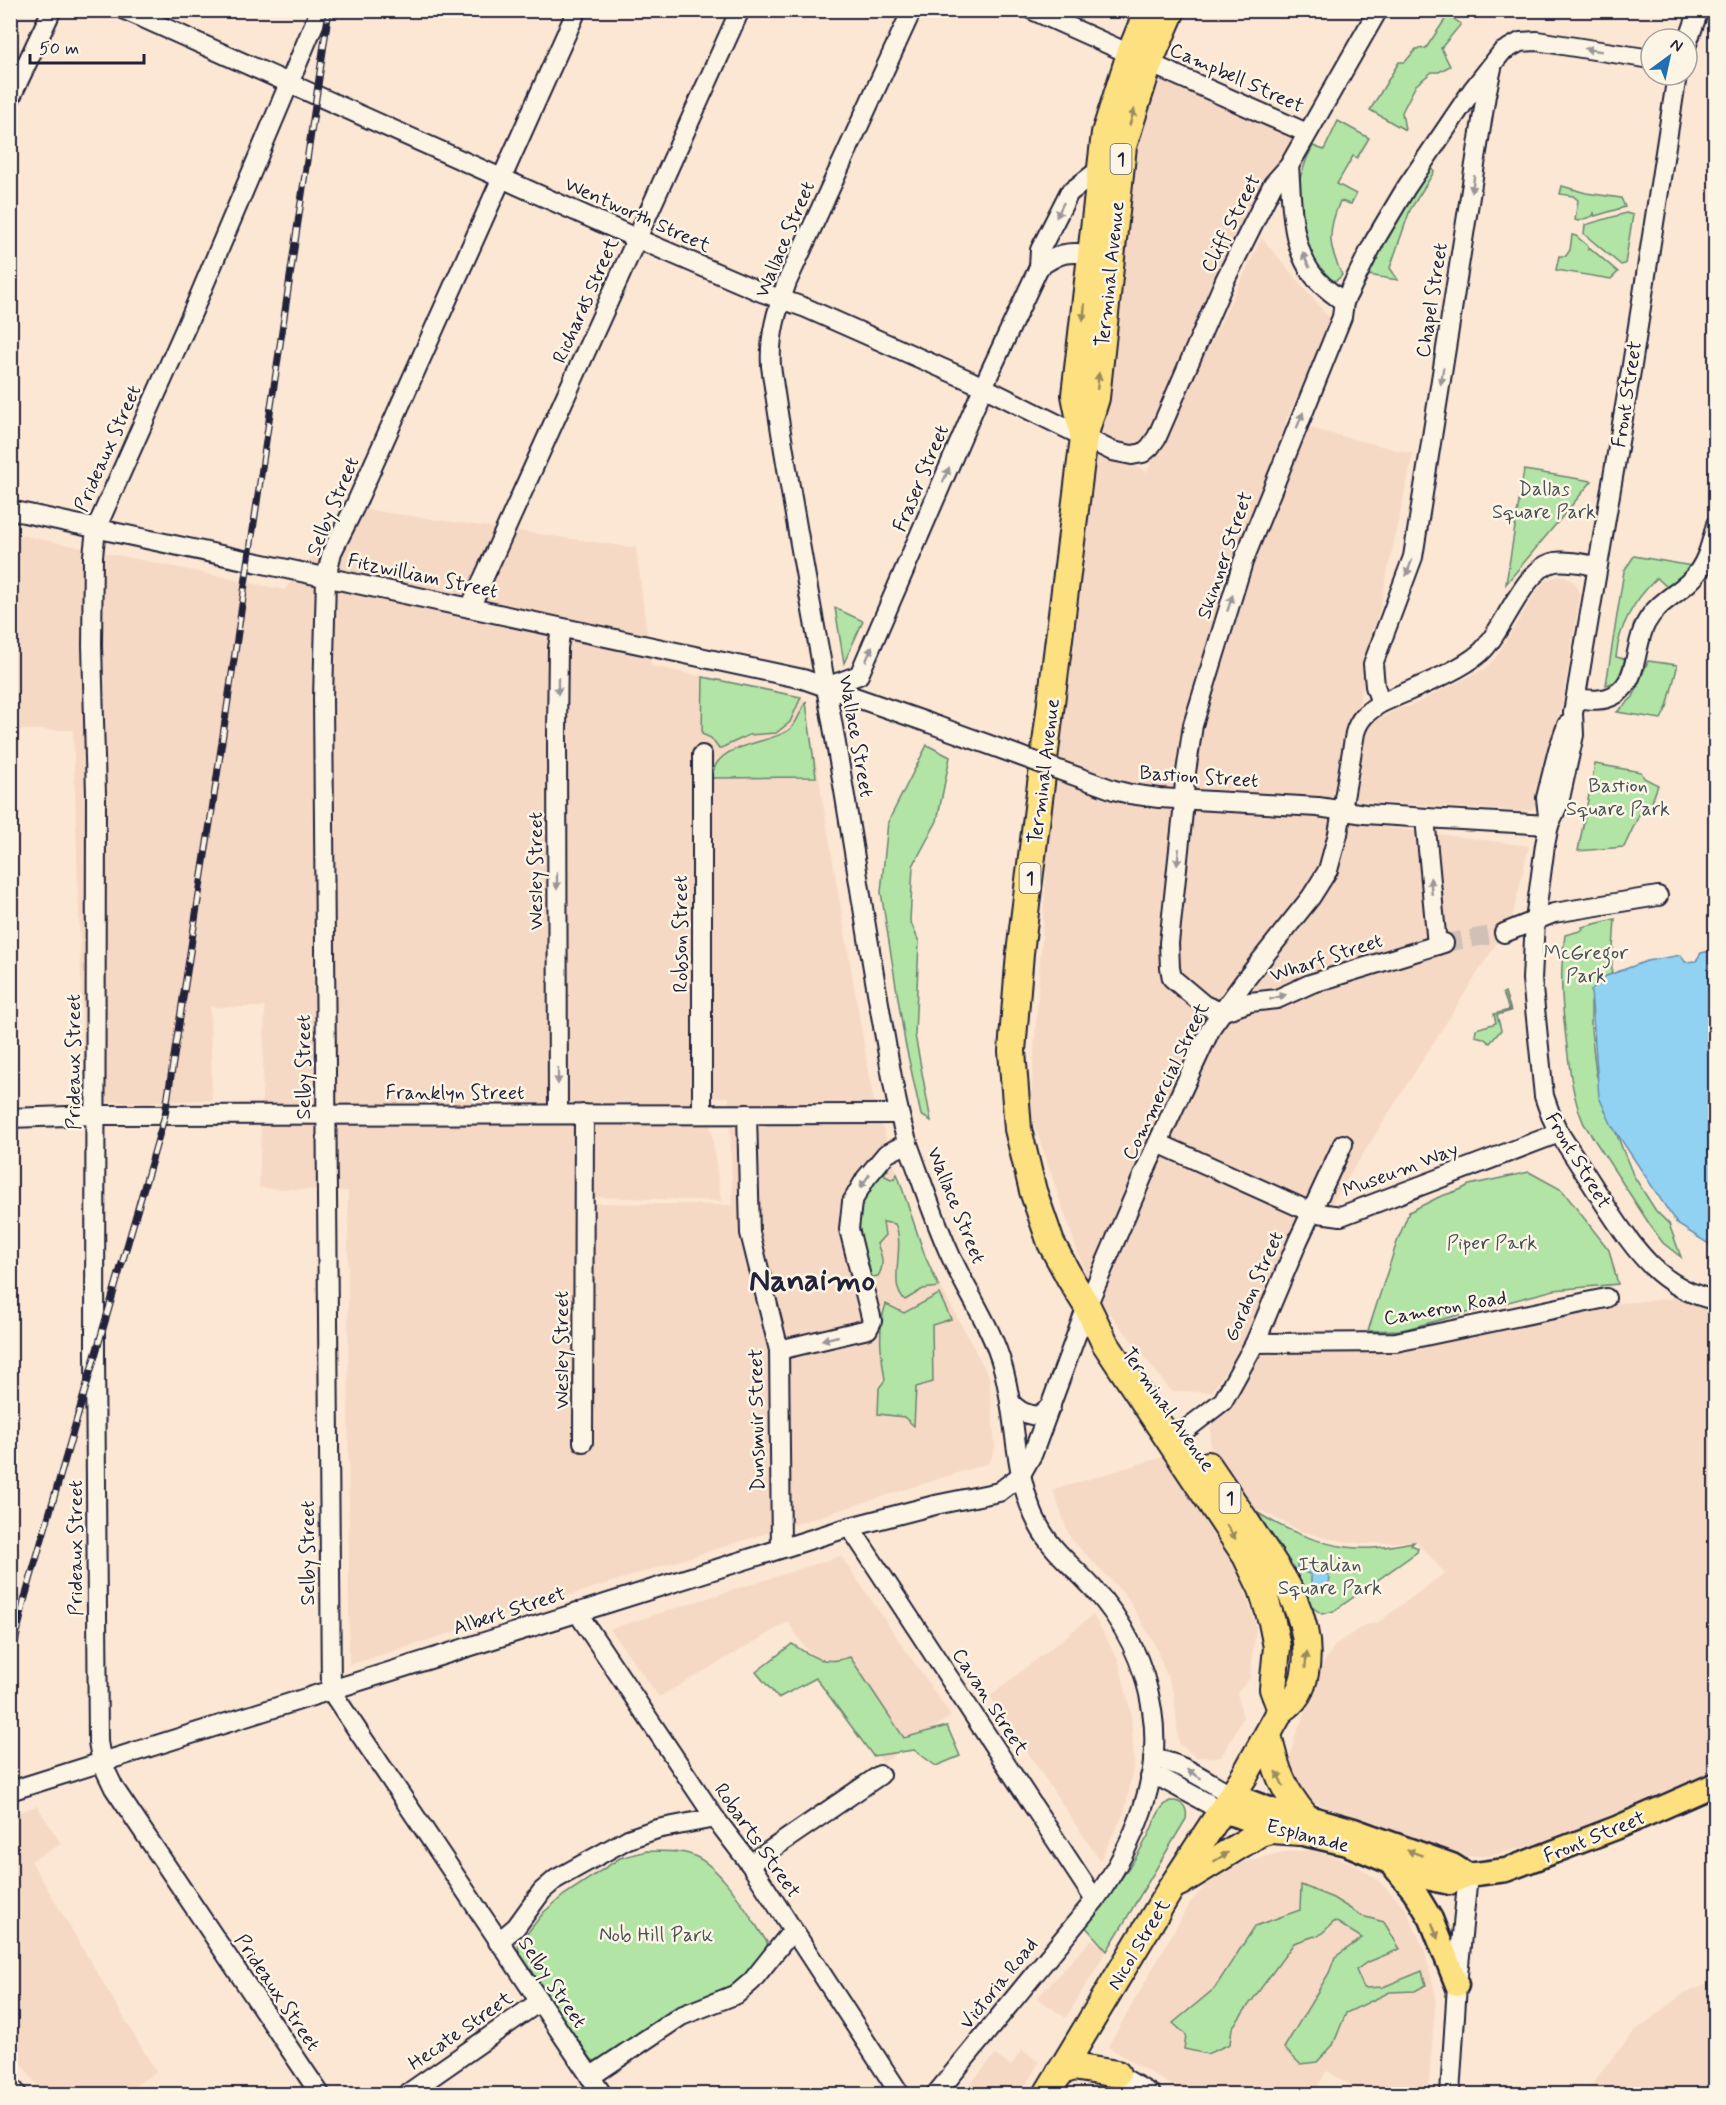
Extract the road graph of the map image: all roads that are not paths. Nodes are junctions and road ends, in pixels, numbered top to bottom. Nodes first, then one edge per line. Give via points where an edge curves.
1 (52, 10) edge
2 (125, 10) edge
3 (320, 10) edge
4 (577, 10) edge
5 (740, 10) edge
6 (912, 10) edge
7 (1032, 10) edge
8 (1148, 10) edge
9 (1172, 10) edge
10 (1378, 10) edge
11 (1700, 10) edge
12 (1694, 27) edge
13 (1639, 57) edge
14 (1139, 58) junction
15 (1494, 62) junction
16 (288, 83) junction
17 (1675, 87) edge
18 (10, 99) edge
19 (1449, 124) junction
20 (1482, 126) junction
21 (1307, 133) junction
22 (1289, 166) junction
23 (1100, 169) junction
24 (502, 179) junction
25 (638, 239) junction
26 (1091, 254) junction
27 (1039, 267) junction
28 (781, 299) junction
29 (1344, 302) junction
30 (984, 387) junction
31 (1084, 437) junction
32 (1132, 455) joint
33 (10, 510) edge
34 (1716, 524) edge
35 (96, 529) junction
36 (1597, 566) junction
37 (327, 578) junction
38 (470, 608) junction
39 (561, 628) junction
40 (826, 687) junction
41 (1381, 703) junction
42 (1574, 705) junction
43 (702, 755) dead end
44 (1184, 799) junction
45 (1342, 810) junction
46 (1425, 818) junction
47 (1549, 825) junction
48 (1658, 896) dead end
49 (1534, 920) junction
50 (1504, 933) tunnel mouth
51 (1221, 1012) junction
52 (558, 1114) junction
53 (584, 1114) junction
54 (702, 1114) junction
55 (747, 1114) junction
56 (899, 1114) junction
57 (96, 1115) junction
58 (326, 1116) junction
59 (10, 1118) edge
60 (1559, 1133) junction
61 (908, 1143) junction
62 (1158, 1143) junction
63 (1342, 1144) dead end
64 (1311, 1212) junction
65 (1606, 1298) dead end
66 (1716, 1300) edge
67 (1088, 1306) junction
68 (1255, 1343) junction
69 (779, 1350) junction
70 (1010, 1402) junction
71 (1052, 1406) junction
72 (1184, 1431) junction
73 (583, 1442) dead end
74 (1020, 1476) junction
75 (850, 1527) junction
76 (781, 1548) junction
77 (577, 1612) junction
78 (331, 1691) junction
79 (1281, 1710) junction
80 (1268, 1736) junction
81 (102, 1762) junction
82 (1151, 1768) junction
83 (880, 1775) dead end
84 (1716, 1785) edge
85 (10, 1791) edge
86 (1227, 1803) junction
87 (715, 1818) junction
88 (1303, 1824) junction
89 (750, 1864) junction
90 (1392, 1864) junction
91 (1468, 1875) junction
92 (1171, 1888) junction
93 (1095, 1900) junction
94 (792, 1931) junction
95 (498, 1942) junction
96 (1457, 1985) junction
97 (539, 2002) junction
98 (1086, 2031) junction
99 (1060, 2072) junction
100 (1117, 2074) junction
101 (590, 2077) junction
102 (10, 2085) edge
103 (17, 2094) edge
104 (320, 2094) edge
105 (407, 2094) edge
106 (602, 2094) edge
107 (900, 2094) edge
108 (936, 2094) edge
109 (1047, 2094) edge
110 (1151, 2094) edge
111 (1449, 2094) edge

1 - 18 street
2 - 16 street, Wentworth Street
3 - 16 street, Prideaux Street
4 - 24 street, Selby Street
5 - 25 street, Richards Street
6 - 28 street, Wallace Street
7 - 14 street, Campbell Street
8 - 14 highway, Terminal Avenue / 1
9 - 14 highway, Terminal Avenue / 1
10 - 21 street, Cliff Street
11 - 12 street
13 -> 15 street via 1529,41 1511,46
14 - 21 street, Campbell Street
14 - 23 highway, Terminal Avenue / 1 via 1105,133
31 -> 14 highway, Terminal Avenue / 1 via 1096,398 1123,146
15 - 19 street, Skinner Street
15 - 20 street, Chapel Street
16 - 24 street, Wentworth Street
16 - 35 street, Prideaux Street
17 - 36 street, Front Street
19 - 20 street via 1470,122
19 - 29 street, Skinner Street via 1375,240
20 -> 41 street, Chapel Street via 1413,557 1373,664
21 - 22 street, Cliff Street
29 -> 22 street via 1311,273 1302,254 1295,234
22 - 32 street, Cliff Street via 1273,184 1225,280 1156,437 1143,453
23 - 26 highway, Terminal Avenue / 1
23 -> 27 street, Fraser Street via 1069,193 1040,250
24 - 25 street, Wentworth Street
24 - 37 street, Selby Street via 332,552
25 - 28 street, Wentworth Street
25 - 38 street, Richards Street
26 - 27 street via 1070,251
26 -> 31 highway, Terminal Avenue / 1 via 1075,395
27 - 30 street, Fraser Street
28 - 30 street, Wentworth Street
28 - 40 street, Wallace Street via 771,336 771,366
44 -> 29 street, Skinner Street via 1193,725 1213,658 1244,562 1342,317
30 - 31 street, Wentworth Street
40 -> 30 street, Fraser Street via 859,675
31 - 32 street, Wentworth Street via 1112,451
31 - 67 highway, Terminal Avenue / 1 via 1020,953 1012,1051 1018,1129 1027,1170 1051,1243
33 - 35 street, Fitzwilliam Street
34 - 42 street via 1697,575 1657,607 1646,622 1626,684 1617,694
35 - 37 street, Fitzwilliam Street
35 - 57 street, Prideaux Street via 92,645
36 - 41 street via 1547,564 1519,595 1482,651 1467,663
36 - 42 street, Front Street
37 - 38 street, Fitzwilliam Street
37 - 58 street, Selby Street via 323,699
38 - 39 street, Fitzwilliam Street
39 - 40 street, Fitzwilliam Street
39 -> 52 street, Wesley Street via 557,712
40 - 44 street, Bastion Street, bridge via 1114,790
40 - 56 street, Wallace Street
41 - 45 street, Commercial Street via 1368,711 1355,733
42 - 47 street, Front Street via 1574,735 1559,803
43 - 54 street, Robson Street
44 - 45 street, Bastion Street
44 -> 51 street, Skinner Street via 1169,943 1170,968 1172,978 1204,1005
45 - 46 street, Bastion Street
45 - 51 street, Commercial Street via 1332,860 1320,884
46 - 47 street, Bastion Street
51 -> 46 street, Wharf Street via 1250,1002 1277,999 1310,984 1440,944
47 - 49 street, Front Street
48 - 49 street via 1554,913
49 - 50 street
49 - 60 street, Front Street via 1534,1014 1544,1096
51 - 62 street, Commercial Street
52 - 53 street, Franklyn Street
52 - 58 street, Franklyn Street
53 - 54 street, Franklyn Street
53 - 73 street, Wesley Street
54 - 55 street, Franklyn Street
55 - 56 street, Franklyn Street
55 - 69 street, Dunsmuir Street via 750,1233
56 - 61 street, Wallace Street
57 - 58 street, Franklyn Street
57 - 59 street, Franklyn Street
57 - 81 street, Prideaux Street via 98,1742
58 - 78 street, Selby Street
60 - 64 street, Museum Way via 1346,1215
60 - 66 street, Front Street via 1642,1258 1672,1283
61 -> 69 street via 886,1154 852,1202 849,1229 872,1322 868,1329
61 - 70 street, Wallace Street via 949,1252 987,1323 1004,1369
62 - 64 street, Museum Way
62 - 67 street, Commercial Street
63 - 64 street, Gordon Street
64 - 68 street, Gordon Street
65 - 68 street, Cameron Road via 1396,1342
67 - 71 street, Commercial Street
67 - 72 highway, Terminal Avenue / 1 via 1111,1324
67 -> 79 highway, Terminal Avenue / 1 via 1105,1343 1246,1556 1262,1589 1277,1647 1273,1689
68 - 72 street, Gordon Street via 1224,1401
69 - 76 street, Dunsmuir Street
70 - 71 street via 1019,1411 1038,1416
70 - 74 street, Wallace Street
71 - 74 street, Commercial Street
79 -> 72 highway, Terminal Avenue / 1 via 1299,1693 1308,1659 1299,1611 1281,1574
74 - 75 street, Albert Street via 999,1492
74 - 82 street, Wallace Street via 1030,1508 1047,1541 1096,1591 1129,1638 1144,1674 1151,1706
75 - 76 street, Albert Street
75 - 93 street, Cavan Street
76 - 77 street, Albert Street
77 - 78 street, Albert Street
77 - 87 street, Robarts Street
78 - 81 street, Albert Street
78 - 95 street, Selby Street
79 - 80 highway, Terminal Avenue / 1
80 - 86 highway, Terminal Avenue / 1
88 -> 80 highway via 1276,1768
81 - 85 street, Albert Street
81 - 104 street, Prideaux Street via 114,1788
82 - 86 street, Esplanade via 1163,1779
82 - 93 street, Victoria Road via 1144,1804 1129,1845
83 - 89 street
84 - 91 main road, Front Street via 1506,1870
86 - 88 main road, Esplanade via 1274,1827
86 - 92 highway, Nicol Street / 1
87 - 89 street, Robarts Street
87 - 95 street via 628,1839 556,1879 516,1927
88 - 90 main road, Esplanade
91 -> 88 main road, Esplanade via 1452,1865 1354,1830
92 -> 88 highway via 1260,1833
89 - 94 street, Robarts Street
90 - 91 main road, Esplanade via 1450,1883
90 -> 96 main road via 1431,1919
91 - 96 street
92 - 98 highway, Nicol Street / 1
93 - 108 street, Victoria Road
94 - 101 street via 737,1995 681,2016
94 - 107 street, Robarts Street
95 - 97 street, Selby Street
96 - 111 street
97 - 101 street, Selby Street
97 - 105 street, Hecate Street
98 - 99 highway, Nicol Street / 1
98 - 100 highway via 1087,2043
99 - 100 highway via 1073,2067
99 - 109 highway, Nicol Street / 1
100 - 110 street
101 - 106 street, Selby Street
102 - 103 street

